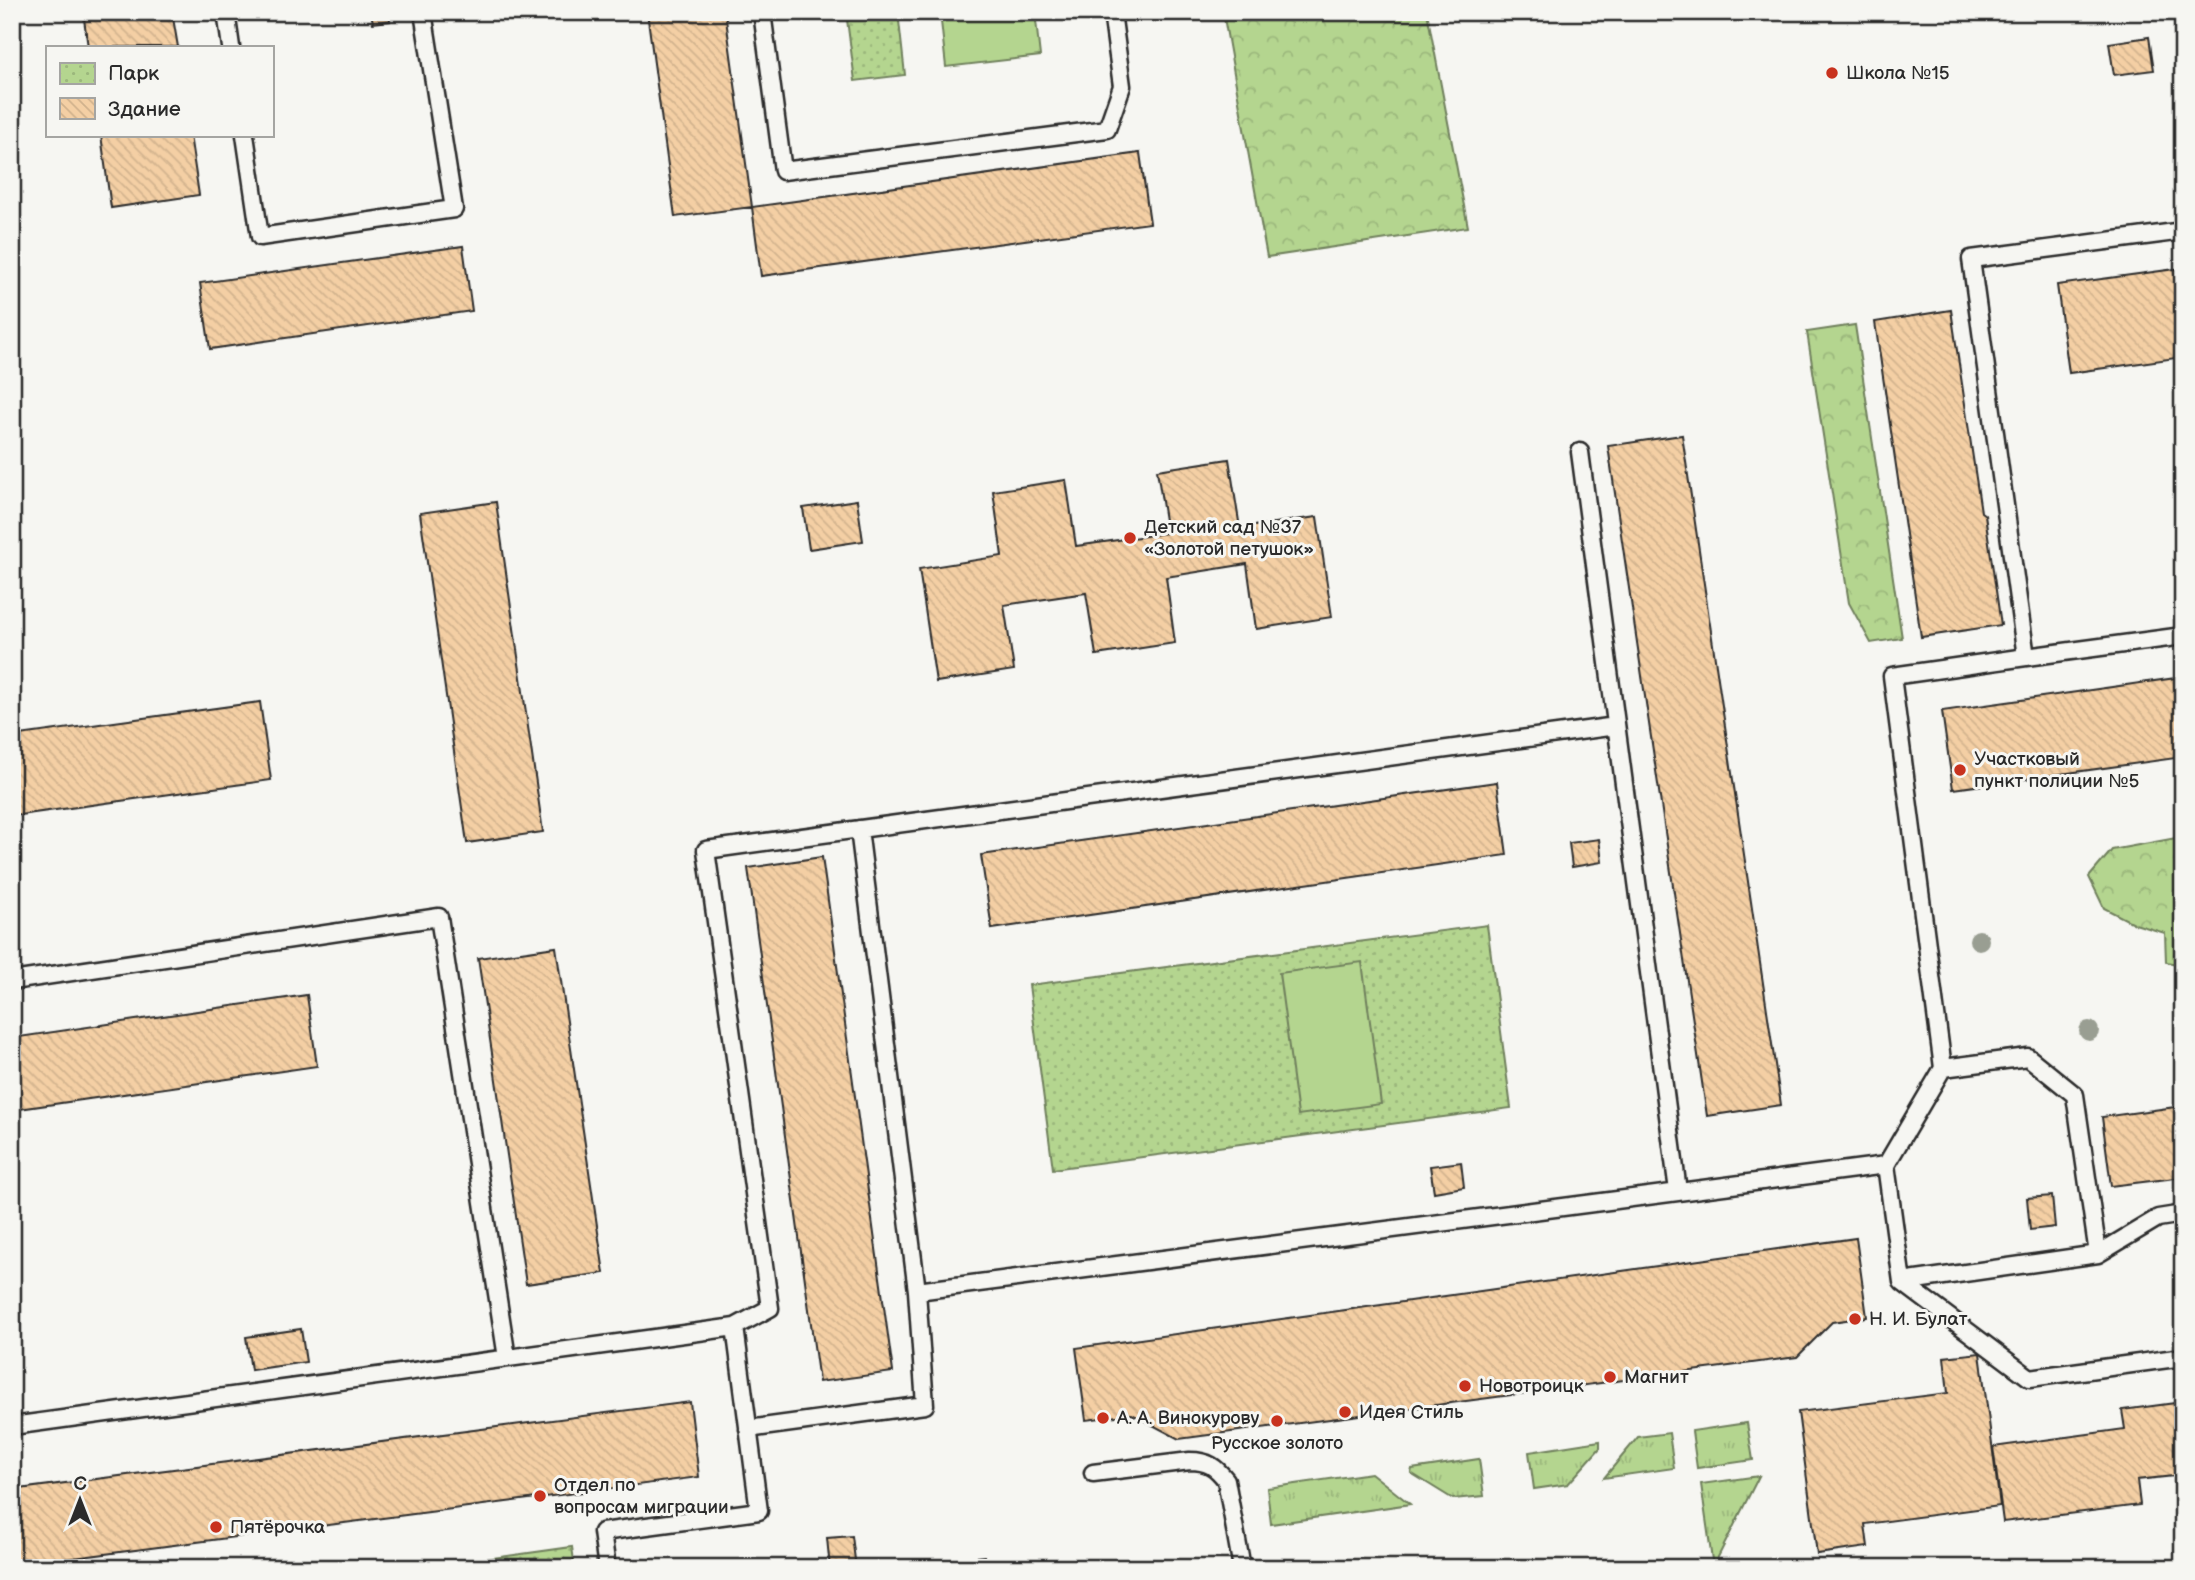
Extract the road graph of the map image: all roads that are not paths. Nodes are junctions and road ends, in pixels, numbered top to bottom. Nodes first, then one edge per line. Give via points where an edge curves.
1 (226, 12) edge
2 (423, 12) edge
3 (761, 12) edge
4 (1112, 12) edge
5 (231, 46) edge
6 (244, 136) edge
7 (2183, 231) edge
8 (1580, 452) dead end
9 (2183, 636) edge
10 (2026, 657) junction
11 (1616, 726) junction
12 (859, 829) junction
13 (12, 981) edge
14 (1943, 1068) junction
15 (1886, 1165) junction
16 (1678, 1191) junction
17 (2183, 1214) edge
18 (2098, 1254) junction
19 (1902, 1282) junction
20 (917, 1290) junction
21 (735, 1327) junction
22 (2183, 1357) edge
23 (507, 1358) junction
24 (12, 1426) edge
25 (748, 1429) junction
26 (1093, 1473) dead end
27 (607, 1568) edge
28 (1242, 1568) edge

1 - 5 lane
2 - 6 lane via 454,209 260,237
3 - 4 lane via 783,171 1107,129 1122,86
7 - 10 lane via 1971,258
8 - 11 lane
9 - 10 lane
10 - 14 lane via 1892,676
11 - 12 lane
11 - 16 lane
12 - 20 lane
12 - 21 lane via 706,850 770,1308
13 - 23 lane via 439,917
14 - 15 lane
14 - 18 lane via 2028,1057 2076,1095
15 - 16 lane
15 - 19 lane
16 - 20 lane
17 - 18 lane via 2158,1218
18 - 19 lane
19 - 22 lane via 2030,1378
20 - 25 lane via 925,1405
21 - 23 lane
21 - 25 lane
23 - 24 lane
25 - 27 lane via 759,1511 602,1532
26 - 28 lane via 1191,1461 1205,1461 1218,1469 1226,1480

